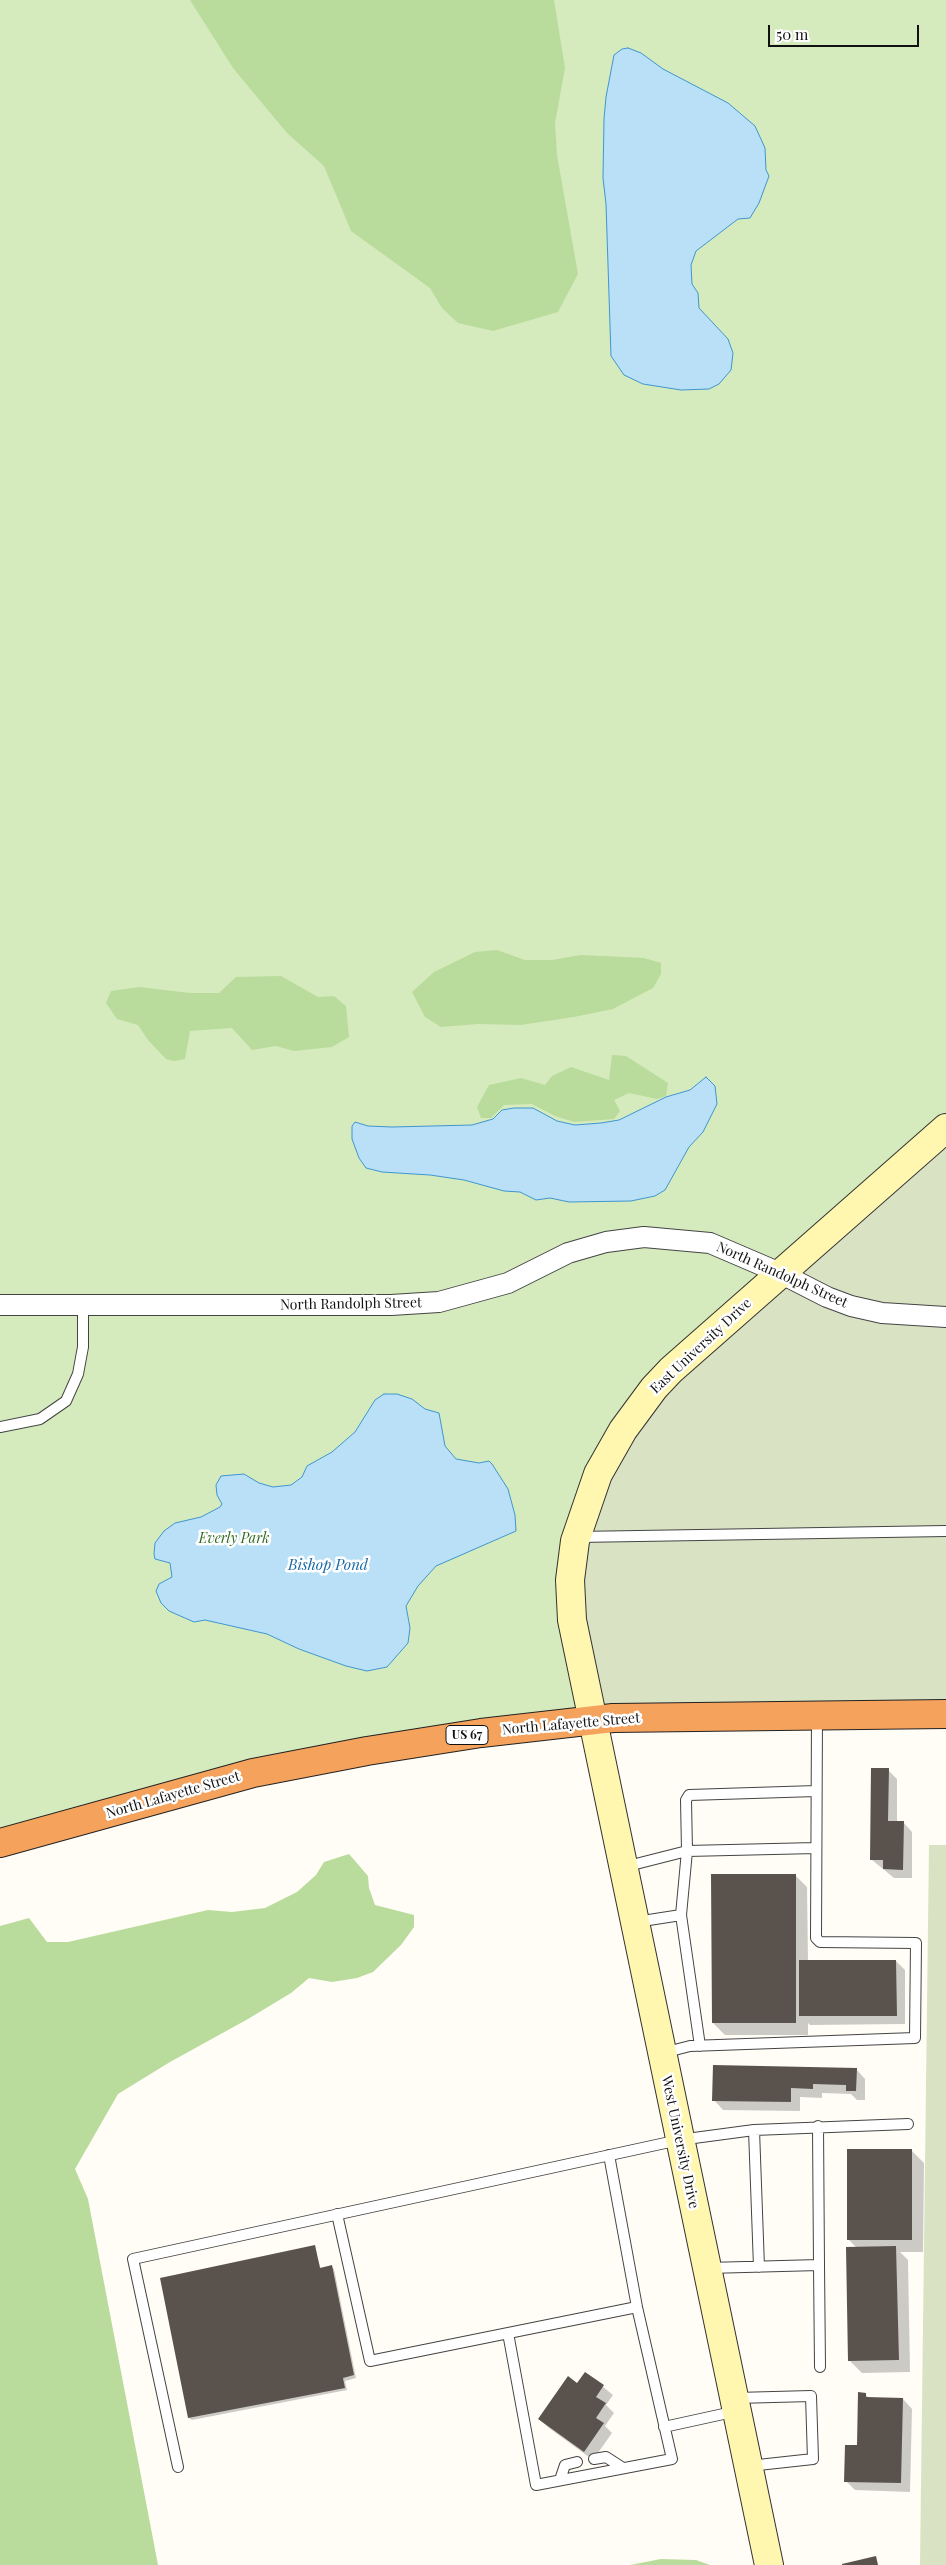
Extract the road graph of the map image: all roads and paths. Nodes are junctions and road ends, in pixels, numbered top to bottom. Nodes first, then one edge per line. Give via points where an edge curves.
1 (946, 1128) edge
2 (780, 1273) junction
3 (0, 1306) edge
4 (83, 1306) junction
5 (946, 1317) edge
6 (0, 1427) edge
7 (946, 1531) edge
8 (576, 1537) junction
9 (946, 1714) edge
10 (817, 1715) junction
11 (591, 1719) junction
12 (816, 1791) junction
13 (0, 1843) edge
14 (816, 1848) junction
15 (686, 1851) junction
16 (622, 1868) junction
17 (681, 1915) junction
18 (634, 1922) junction
19 (700, 2046) junction
20 (662, 2053) junction
21 (908, 2124) dead end
22 (818, 2126) junction
23 (754, 2130) junction
24 (680, 2140) junction
25 (609, 2155) junction
26 (337, 2214) junction
27 (819, 2265) junction
28 (759, 2267) junction
29 (706, 2268) junction
30 (638, 2307) junction
31 (508, 2332) junction
32 (820, 2367) dead end
33 (735, 2404) junction
34 (664, 2427) junction
35 (594, 2459) dead end
36 (577, 2462) dead end
37 (748, 2466) junction
38 (178, 2467) dead end
39 (622, 2468) junction
40 (560, 2480) junction
41 (769, 2565) edge

1 - 2 street, East University Drive
2 - 4 street, North Randolph Street via 710,1243 644,1236 568,1253 508,1283 438,1302 391,1306
2 - 5 street, North Randolph Street via 851,1306 882,1313
2 - 8 street, East University Drive via 671,1370 638,1408 598,1474
3 - 4 street, North Randolph Street
4 - 6 lane via 79,1365 66,1401 40,1419
7 - 8 lane
8 - 11 street, East University Drive via 570,1580 572,1620
9 - 10 highway, North Lafayette Street / US 67
10 - 11 highway, North Lafayette Street / US 67
10 - 12 lane
11 - 13 highway, North Lafayette Street / US 67 via 412,1744 253,1773
11 - 16 street, West University Drive
12 - 14 lane
12 - 15 lane via 689,1795 686,1800
14 - 15 lane
14 - 19 lane via 816,1938 820,1942 916,1943 915,2038
15 - 16 lane
15 - 17 lane
16 - 18 street, West University Drive
17 - 18 lane
17 - 19 lane
18 - 20 street, West University Drive
19 - 20 lane
20 - 24 street, West University Drive
21 - 22 lane
22 - 23 lane
22 - 27 lane
23 - 24 lane
23 - 28 lane
24 - 25 lane
24 - 29 street, West University Drive
25 - 26 lane
25 - 30 lane
26 - 31 lane via 370,2361
26 - 38 lane via 133,2259
27 - 28 lane
27 - 32 lane
28 - 29 lane
29 - 33 street, West University Drive
30 - 31 lane
30 - 34 lane
31 - 40 lane via 536,2485
33 - 34 lane
33 - 37 street, West University Drive
33 - 37 lane via 811,2396 813,2459
34 - 39 lane via 672,2459
35 - 39 lane via 606,2457
36 - 40 lane via 565,2465
37 - 41 street, West University Drive
39 - 40 lane

